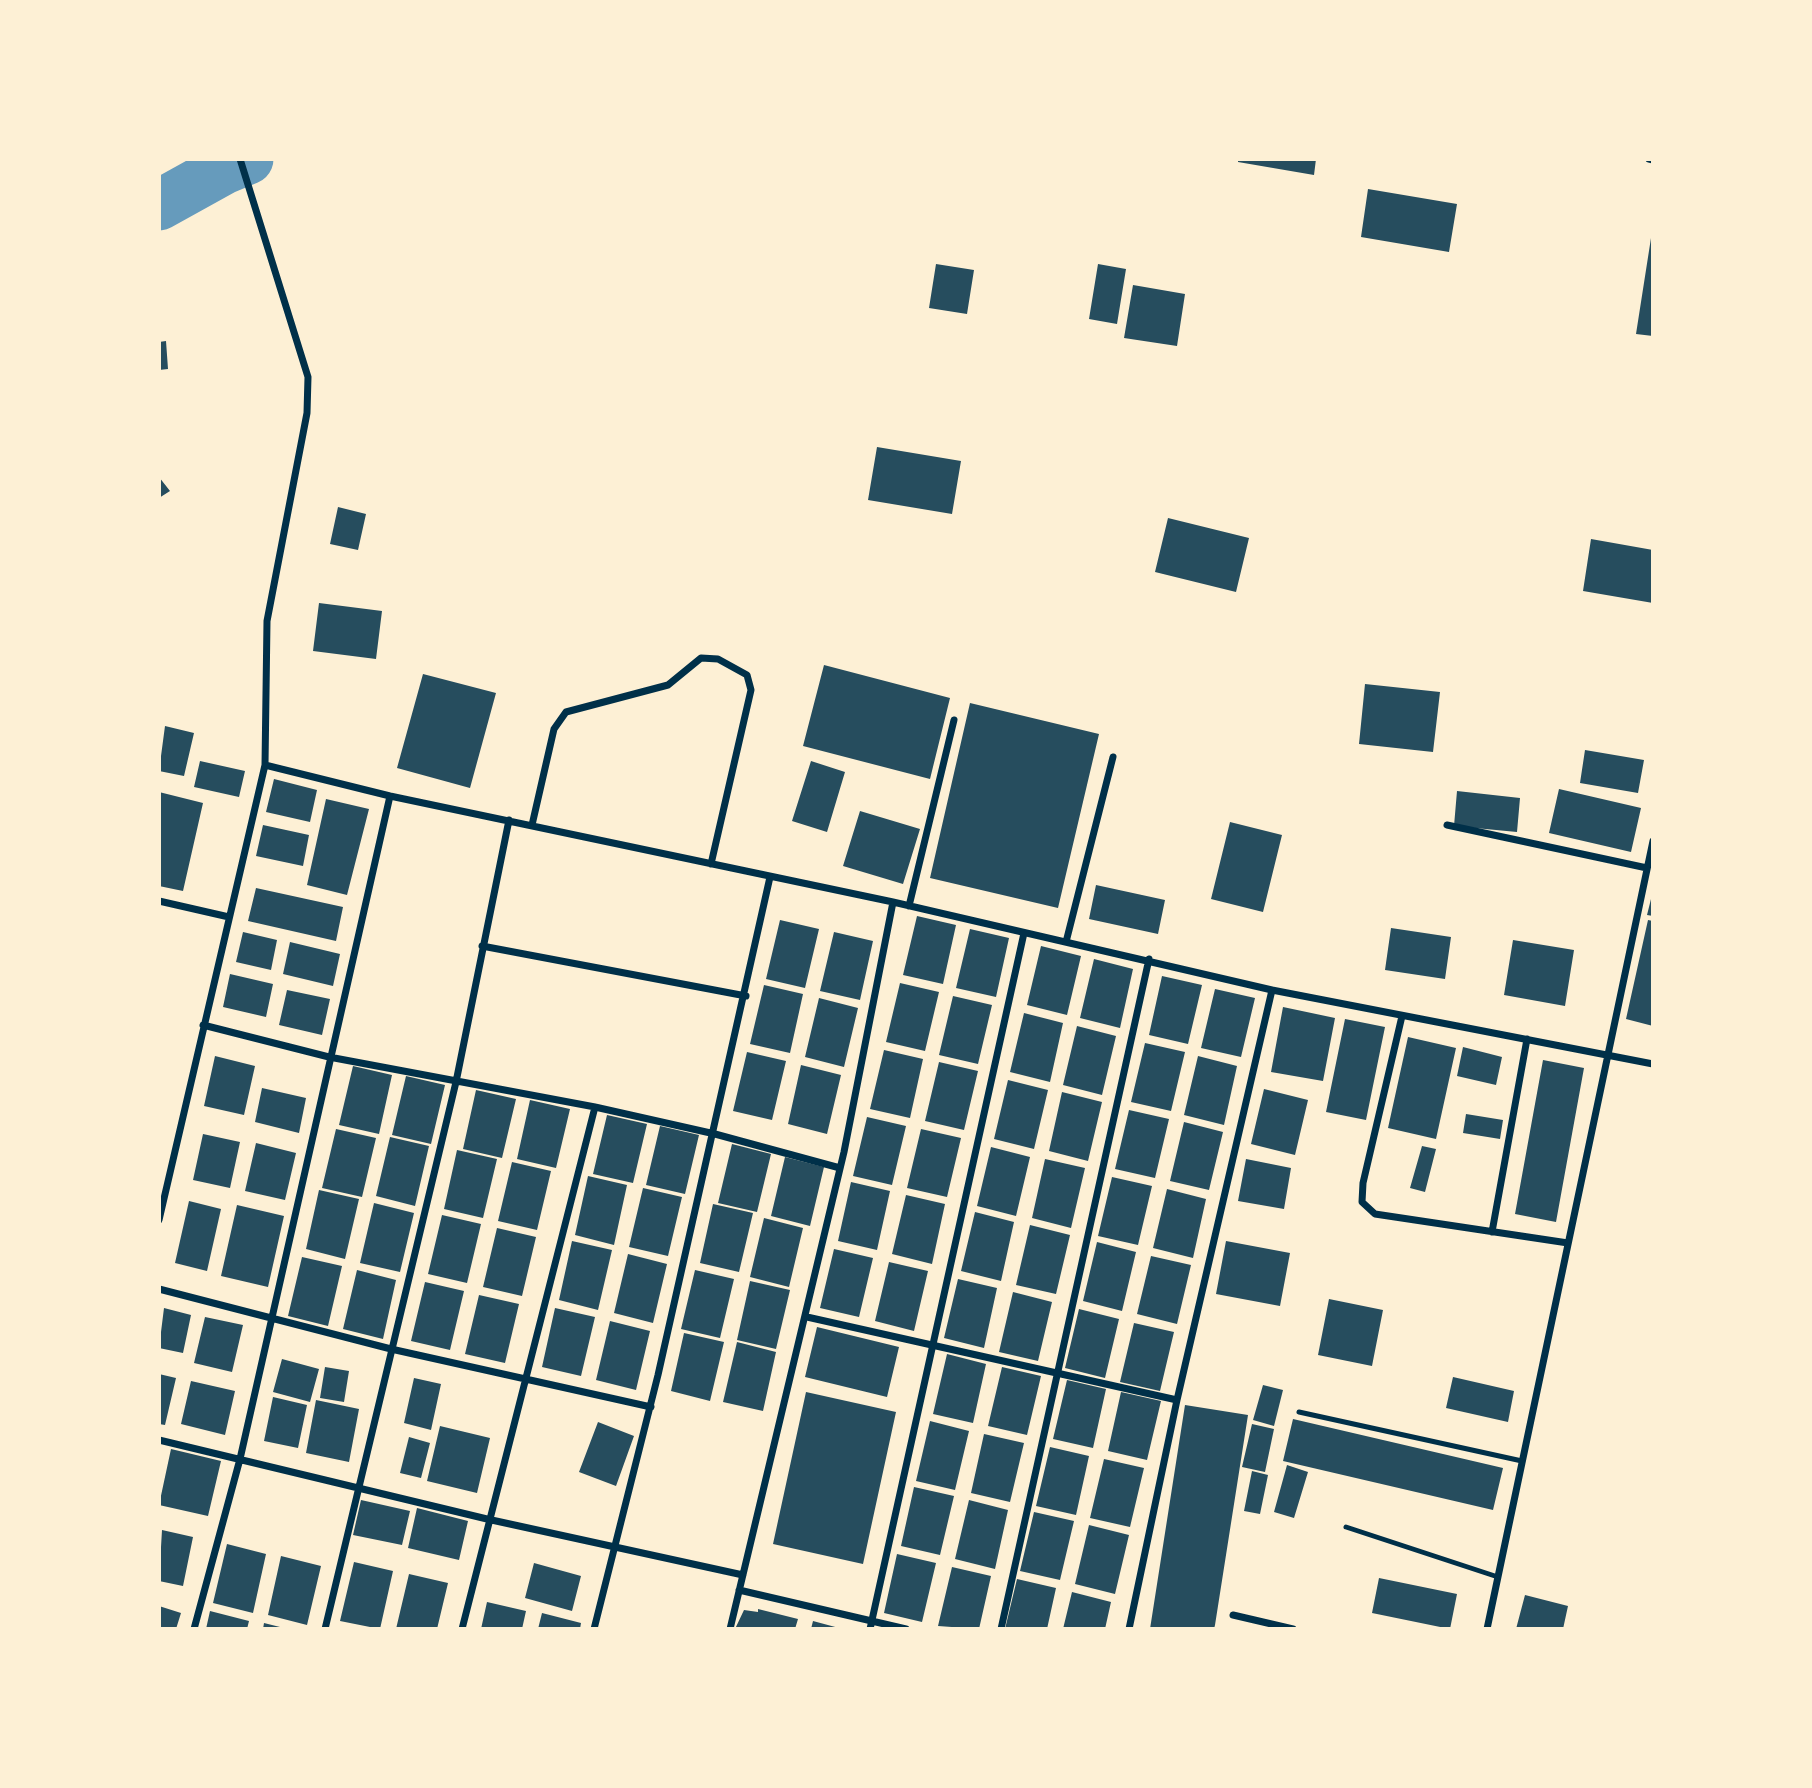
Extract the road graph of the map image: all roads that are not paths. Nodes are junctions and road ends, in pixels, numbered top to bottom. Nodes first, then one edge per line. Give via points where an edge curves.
1 (240, 159) edge
2 (954, 720) dead end
3 (1113, 757) dead end
4 (265, 765) junction
5 (390, 796) junction
6 (509, 820) junction
7 (532, 825) junction
8 (1447, 825) dead end
9 (1653, 841) edge
10 (711, 864) junction
11 (1647, 867) junction
12 (771, 877) junction
13 (159, 901) edge
14 (893, 902) junction
15 (909, 906) junction
16 (229, 917) junction
17 (1024, 933) junction
18 (1066, 942) junction
19 (482, 946) junction
20 (1149, 959) junction
21 (1272, 990) junction
22 (746, 996) junction
23 (1402, 1016) junction
24 (203, 1025) junction
25 (1527, 1039) junction
26 (1608, 1054) junction
27 (329, 1057) junction
28 (1653, 1064) edge
29 (456, 1082) junction
30 (595, 1107) junction
31 (715, 1134) junction
32 (841, 1168) junction
33 (162, 1198) edge
34 (159, 1220) edge
35 (1492, 1232) junction
36 (1568, 1243) junction
37 (159, 1289) edge
38 (807, 1317) junction
39 (273, 1320) junction
40 (932, 1345) junction
41 (391, 1349) junction
42 (1055, 1374) junction
43 (525, 1380) junction
44 (1177, 1400) junction
45 (651, 1407) junction
46 (1299, 1412) dead end
47 (159, 1440) edge
48 (240, 1459) junction
49 (1522, 1461) junction
50 (359, 1488) junction
51 (487, 1519) junction
52 (1346, 1527) dead end
53 (616, 1549) junction
54 (743, 1576) junction
55 (1498, 1577) junction
56 (739, 1590) junction
57 (1233, 1615) dead end
58 (871, 1624) edge
59 (194, 1629) edge
60 (325, 1629) edge
61 (461, 1629) edge
62 (594, 1629) edge
63 (730, 1629) edge
64 (906, 1629) edge
65 (1001, 1629) edge
66 (1129, 1629) edge
67 (1293, 1629) edge
68 (1487, 1629) edge

1 - 4 street via 308,377 307,413 267,621
2 - 15 street
3 - 18 street
4 - 5 street
4 - 16 street
5 - 6 street
5 - 27 street
6 - 7 street
6 - 19 street
7 - 10 street
7 - 10 street via 554,729 566,712 668,684 701,658 719,659 747,675 751,690
8 - 11 street
9 - 11 street
10 - 12 street
11 - 26 street
12 - 14 street
12 - 22 street
13 - 16 street
14 - 15 street
14 - 32 street
15 - 17 street
16 - 24 street
17 - 18 street
17 - 40 street
18 - 20 street
19 - 22 street
19 - 29 street
20 - 21 street
20 - 42 street
21 - 23 street
21 - 44 street
22 - 31 street
23 - 25 street
23 - 35 street via 1362,1202 1375,1214
24 - 27 street
24 - 33 street
25 - 26 street
25 - 35 street
26 - 28 street
26 - 36 street
27 - 29 street
27 - 39 street
29 - 30 street
29 - 41 street
30 - 31 street
30 - 43 street
31 - 32 street
31 - 45 street
32 - 38 street
33 - 34 street
35 - 36 street
36 - 49 street
37 - 39 street
38 - 40 street
38 - 54 street
39 - 41 street
39 - 48 street
40 - 42 street
40 - 58 street
41 - 43 street
41 - 50 street
42 - 44 street
42 - 65 street
43 - 45 street
43 - 51 street
44 - 66 street
45 - 53 street
46 - 49 lane
47 - 48 street
48 - 50 street
48 - 59 street
49 - 55 street
50 - 51 street
50 - 60 street
51 - 53 street
51 - 61 street
52 - 55 lane
53 - 54 street
53 - 62 street
54 - 56 street
55 - 68 street
56 - 58 street
56 - 63 street
57 - 67 street
58 - 64 street

